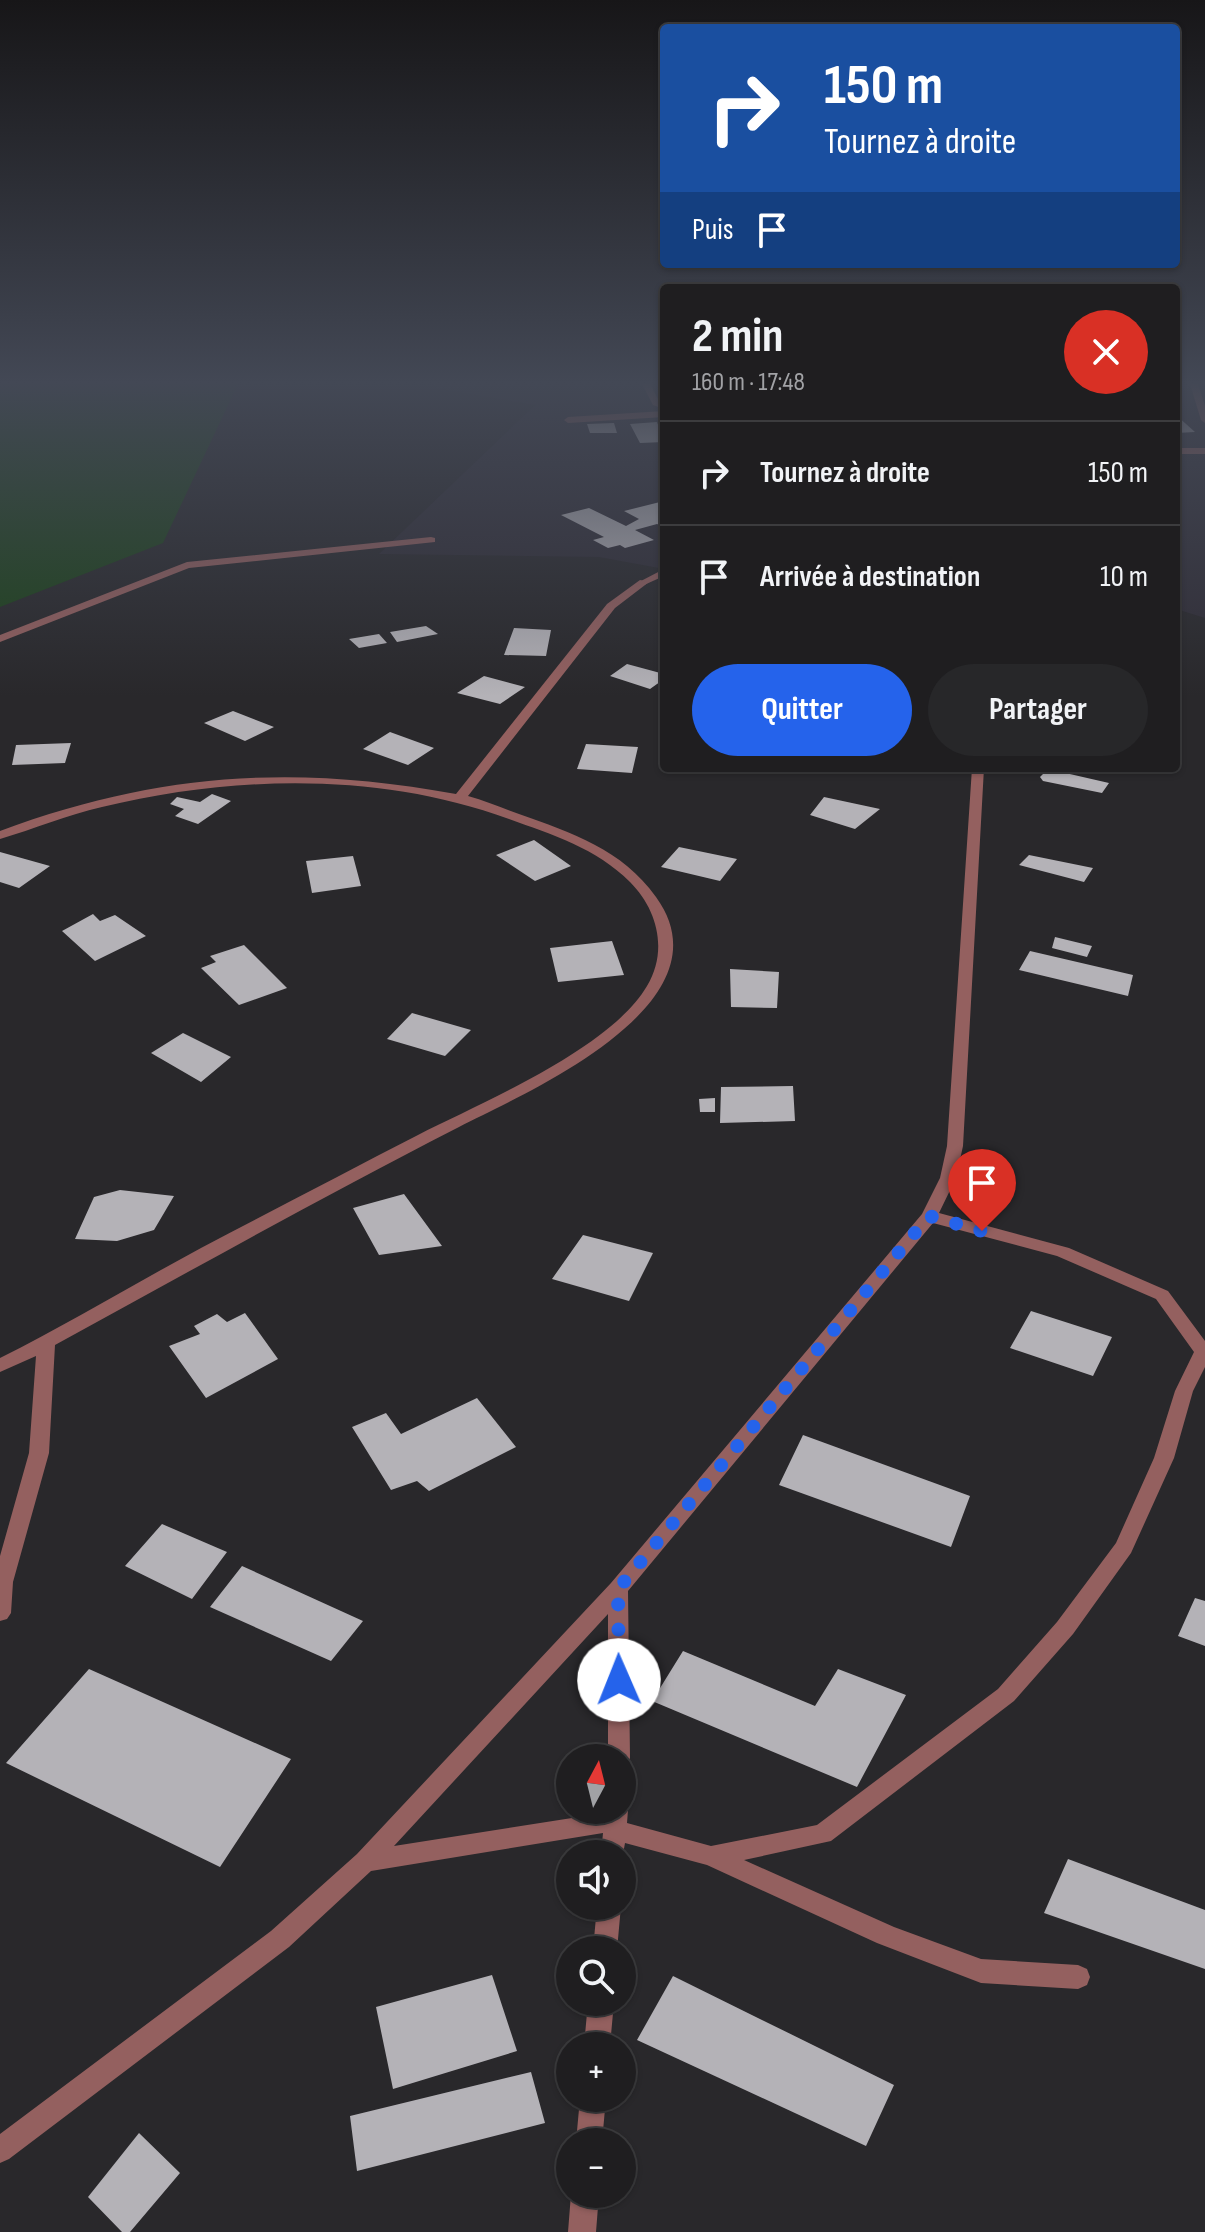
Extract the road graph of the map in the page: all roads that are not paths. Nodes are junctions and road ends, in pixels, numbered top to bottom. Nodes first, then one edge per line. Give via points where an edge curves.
1 (431, 540) dead end
2 (660, 574) edge
3 (0, 639) edge
4 (978, 772) edge
5 (460, 798) junction
6 (0, 835) edge
7 (929, 1216) junction
8 (46, 1344) junction
9 (0, 1366) edge
10 (618, 1589) junction
11 (0, 1613) edge
12 (619, 1744) edge
13 (615, 1829) edge
14 (711, 1856) junction
15 (365, 1861) junction
16 (1078, 1977) dead end
17 (0, 2150) edge
18 (584, 2208) edge
19 (582, 2232) edge

1 - 3 street via 187,565
2 - 5 street via 611,606
4 - 7 street via 955,1146 948,1178
5 - 6 street via 299,779 214,783 123,799
5 - 8 street via 591,846 645,890 664,920 666,936 663,964 648,997 556,1070 165,1274
7 - 10 street
7 - 14 street via 1063,1252 1162,1295 1203,1352 1124,1547 1065,1628 1006,1695 823,1834
8 - 9 street
8 - 11 street via 39,1453 3,1582
10 - 12 street
10 - 15 street
13 - 14 street
13 - 15 street
14 - 16 street via 886,1935 981,1971
15 - 17 street via 280,1939
18 - 19 street

